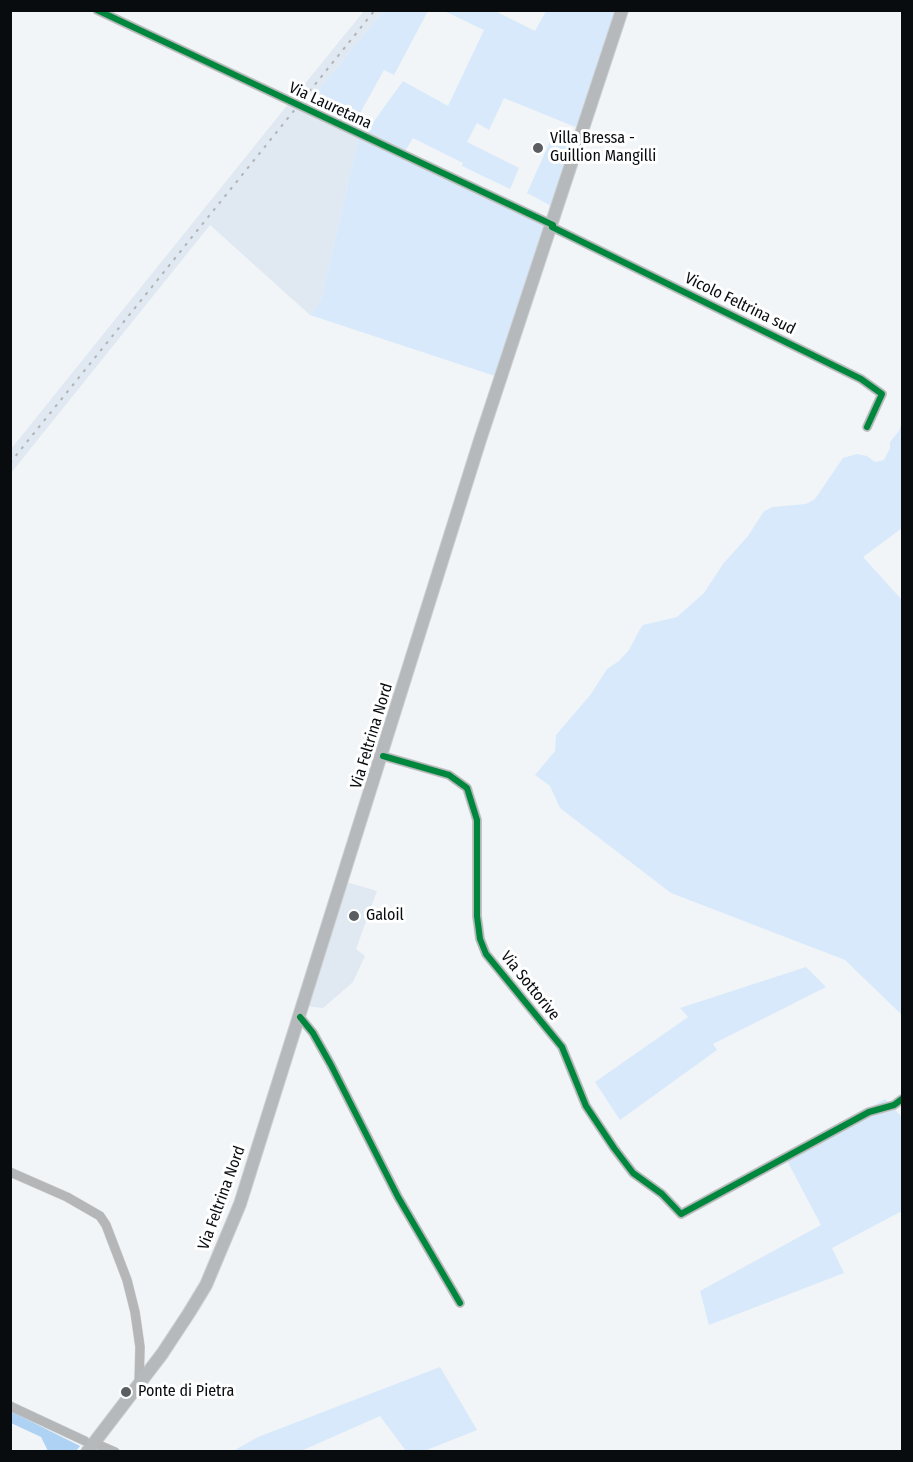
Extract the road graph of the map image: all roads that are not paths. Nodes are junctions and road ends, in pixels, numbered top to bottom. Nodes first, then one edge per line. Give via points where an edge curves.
1 (97, 10) edge
2 (622, 10) edge
3 (552, 226) junction
4 (867, 427) dead end
5 (383, 756) junction
6 (300, 1017) junction
7 (903, 1099) edge
8 (10, 1172) edge
9 (460, 1303) dead end
10 (139, 1384) junction
11 (10, 1406) edge
12 (89, 1445) edge
13 (115, 1452) edge

1 - 3 street, Via Lauretana
2 - 3 main road, Via Feltrina Nord
3 - 4 street, Vicolo Feltrina sud via 861,379 882,394
3 - 5 main road, Via Feltrina Nord via 480,440
5 - 6 main road, Via Feltrina Nord
5 - 7 street, Via Sottorive via 449,775 467,788 477,820 477,916 486,954 562,1047 586,1106 626,1165 681,1214 869,1112
6 - 9 street via 331,1065 398,1197
6 - 10 main road, Via Feltrina Nord via 240,1204 206,1285
8 - 10 street via 67,1197 100,1216 106,1225 135,1312 140,1347
10 - 12 main road, Via Feltrina Nord
11 - 12 street
12 - 13 street

